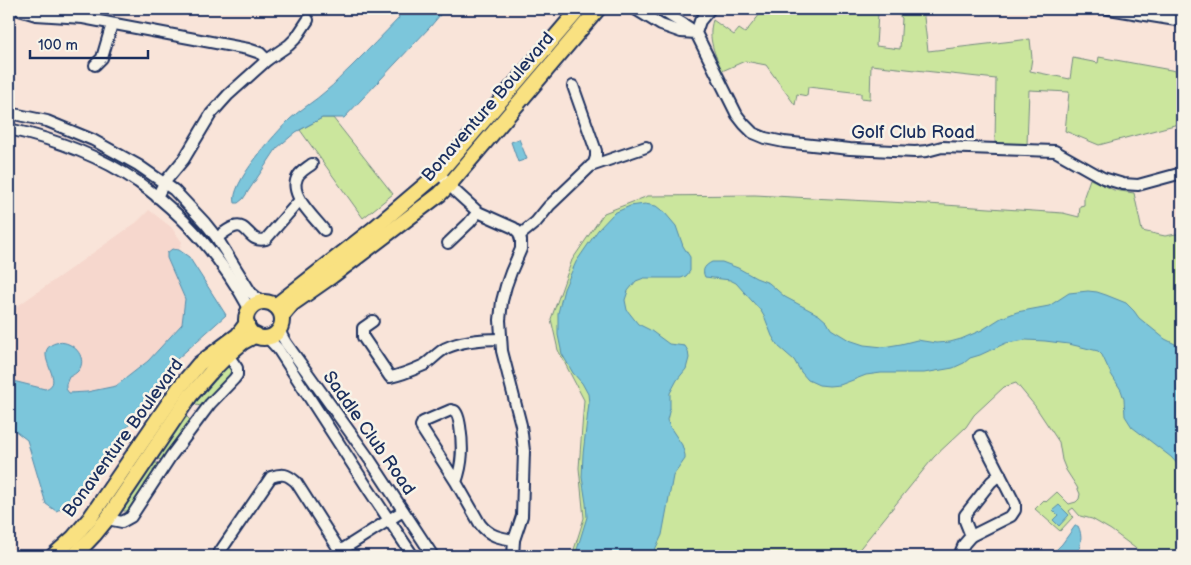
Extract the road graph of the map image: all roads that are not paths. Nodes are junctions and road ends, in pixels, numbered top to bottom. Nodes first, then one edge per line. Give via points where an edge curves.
1 (16, 9) edge
2 (579, 9) edge
3 (598, 9) edge
4 (635, 9) edge
5 (710, 9) edge
6 (1109, 9) edge
7 (663, 12) edge
8 (308, 20) dead end
9 (1182, 22) edge
10 (112, 24) junction
11 (661, 25) junction
12 (696, 32) junction
13 (267, 60) junction
14 (95, 65) dead end
15 (573, 86) dead end
16 (9, 113) edge
17 (9, 129) edge
18 (646, 147) dead end
19 (312, 164) dead end
20 (591, 166) junction
21 (439, 173) junction
22 (1182, 173) edge
23 (164, 183) junction
24 (449, 185) junction
25 (156, 198) junction
26 (300, 200) junction
27 (478, 212) junction
28 (324, 230) dead end
29 (520, 235) junction
30 (217, 238) junction
31 (448, 243) dead end
32 (275, 313) junction
33 (248, 316) junction
34 (373, 321) dead end
35 (261, 336) junction
36 (500, 339) junction
37 (228, 355) junction
38 (980, 436) dead end
39 (1000, 474) junction
40 (456, 482) junction
41 (403, 511) junction
42 (107, 519) junction
43 (389, 520) junction
44 (971, 536) junction
45 (514, 540) junction
46 (338, 554) edge
47 (53, 556) edge
48 (74, 556) edge
49 (217, 556) edge
50 (413, 556) edge
51 (433, 556) edge
52 (513, 556) edge
53 (959, 556) edge

1 - 10 street via 36,15 83,18
2 - 21 main road, Bonaventure Boulevard
3 - 24 main road, Bonaventure Boulevard
4 - 11 street
5 - 12 street
6 - 9 street
7 - 11 street
7 - 12 street, Golf Club Road
8 - 13 street via 289,45
10 - 13 street via 248,48
10 - 14 street via 102,58
11 - 12 street via 681,32
12 - 22 street, Golf Club Road via 737,115 753,133 765,138 850,149 915,152 942,147 1055,151 1103,178 1123,184 1138,185
13 - 23 street via 212,114 184,159
15 - 20 street via 596,151
16 - 23 street, Saddle Club Road via 47,122 94,140 138,164
17 - 25 street via 41,136 76,150 138,182
18 - 20 street
19 - 26 street via 297,178 295,188
20 - 29 street
21 - 24 street
21 - 32 main road, Bonaventure Boulevard
23 - 25 street
23 - 30 street, Saddle Club Road
24 - 27 street
24 - 32 main road, Bonaventure Boulevard via 332,276
25 - 33 street via 212,252 243,297
26 - 28 street
26 - 30 street via 266,239 254,239 240,226
27 - 29 street via 512,227
27 - 31 street
29 - 36 street via 521,249 502,302
30 - 32 street, Saddle Club Road via 250,292
32 - 33 main road via 257,304
32 - 35 main road via 275,334
32 - 41 street, Saddle Club Road via 286,343
33 - 35 main road via 251,332
33 - 47 main road, Bonaventure Boulevard via 238,335 199,364 179,388 90,518
34 - 36 street via 363,328 364,337 390,377 424,364 455,345
35 - 37 main road, Bonaventure Boulevard via 243,342
35 - 43 street, Saddle Club Road via 278,349
36 - 45 street via 521,425 524,451 522,516
37 - 42 main road, Bonaventure Boulevard via 190,396
37 - 42 street via 237,368 237,375 210,404 171,456 131,517 122,522
38 - 39 street
39 - 44 street via 965,515
39 - 44 street via 1015,510 1011,516
40 - 40 street via 421,426 423,422 450,410 458,415 462,440 462,459
40 - 45 street via 485,530 492,536
41 - 43 street
41 - 51 street, Saddle Club Road
42 - 48 main road, Bonaventure Boulevard
43 - 46 street
43 - 50 street, Saddle Club Road
44 - 53 street
45 - 52 street
46 - 49 street via 296,482 281,474 271,477

